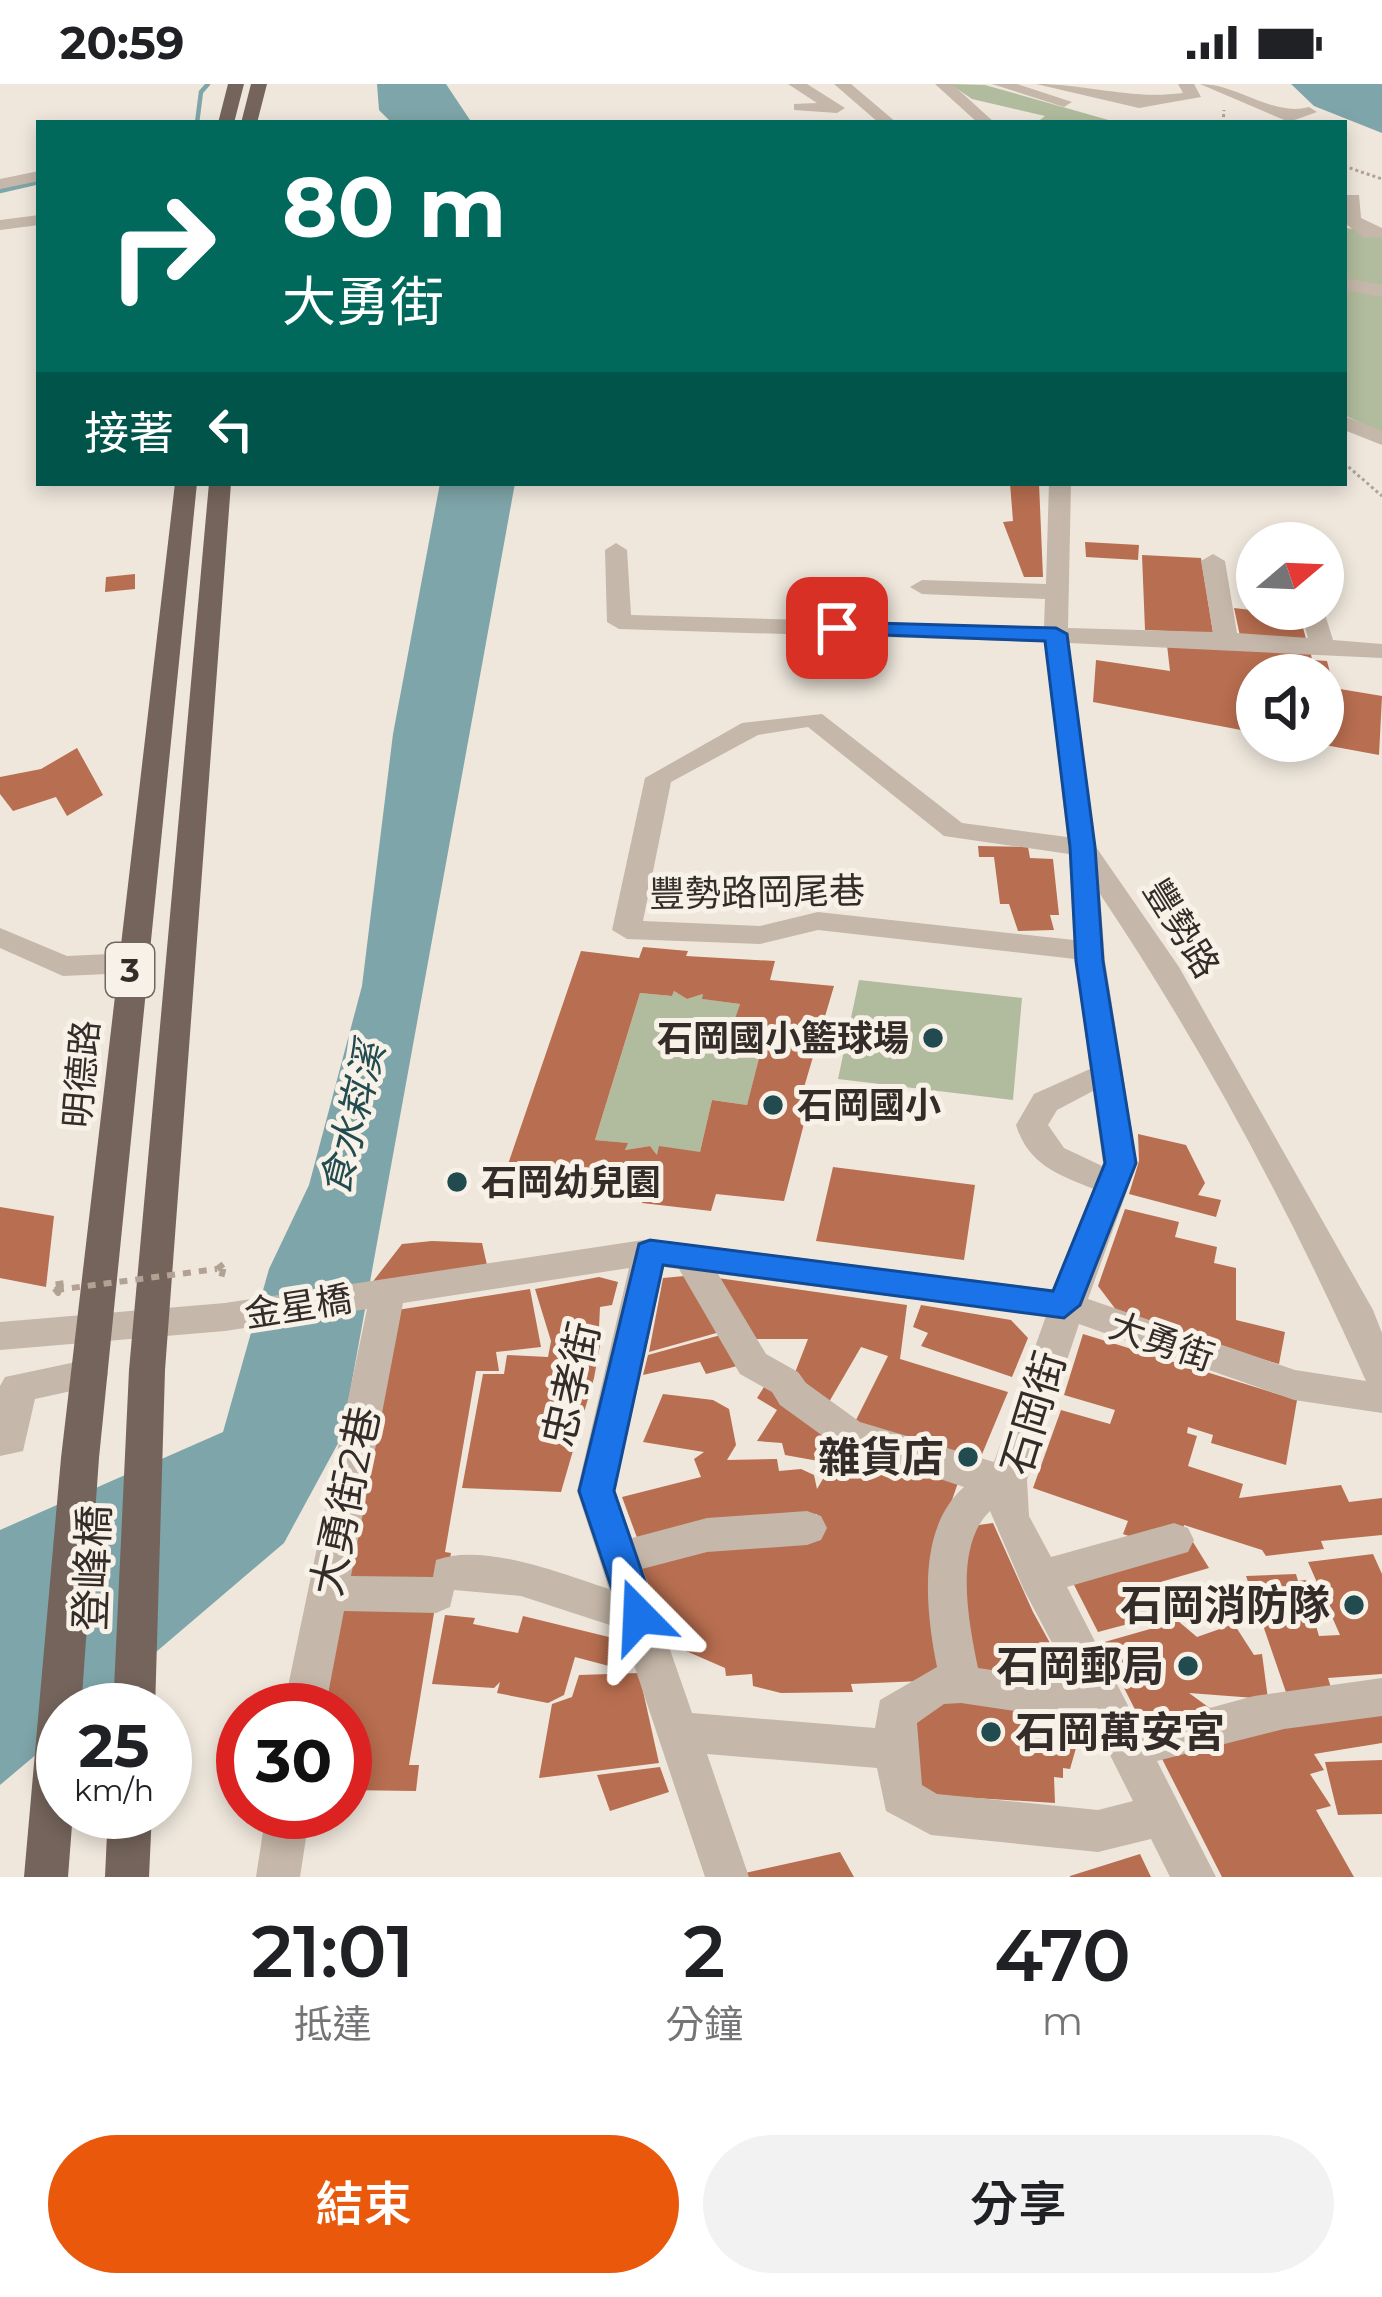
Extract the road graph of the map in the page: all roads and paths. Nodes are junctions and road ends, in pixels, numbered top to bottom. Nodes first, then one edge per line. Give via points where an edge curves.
1 (236, 84) edge
2 (259, 84) edge
3 (838, 84) edge
4 (943, 84) edge
5 (1000, 84) edge
6 (1044, 84) edge
7 (1129, 84) edge
8 (1182, 84) edge
9 (1208, 84) edge
10 (800, 86) edge
11 (799, 107) dead end
12 (1310, 112) dead end
13 (227, 120) edge
14 (250, 120) edge
15 (886, 120) edge
16 (984, 120) edge
17 (1126, 120) edge
18 (1347, 167) edge
19 (36, 177) edge
20 (1382, 178) edge
21 (0, 184) edge
22 (1355, 199) edge
23 (36, 220) edge
24 (0, 226) edge
25 (1376, 233) edge
26 (1347, 285) edge
27 (1382, 291) edge
28 (1347, 423) edge
29 (1382, 439) edge
30 (1347, 466) edge
31 (186, 486) edge
32 (220, 486) edge
33 (1060, 486) edge
34 (1382, 496) edge
35 (616, 550) dead end
36 (1213, 560) dead end
37 (922, 587) dead end
38 (1058, 592) junction
39 (1317, 630) edge
40 (1056, 634) junction
41 (1226, 640) junction
42 (1322, 648) junction
43 (1382, 651) edge
44 (204, 694) junction
45 (164, 698) junction
46 (1082, 847) junction
47 (0, 937) edge
48 (1089, 951) junction
49 (130, 964) junction
50 (1107, 1075) junction
51 (1112, 1183) junction
52 (670, 1253) junction
53 (221, 1278) dead end
54 (61, 1290) dead end
55 (380, 1293) junction
56 (1064, 1305) junction
57 (1368, 1310) edge
58 (153, 1326) junction
59 (95, 1331) junction
60 (0, 1336) edge
61 (90, 1374) junction
62 (1382, 1377) edge
63 (1382, 1398) edge
64 (0, 1441) edge
65 (80, 1458) joint
66 (1008, 1480) junction
67 (807, 1528) dead end
68 (1174, 1540) dead end
69 (617, 1559) junction
70 (1038, 1578) junction
71 (325, 1593) junction
72 (639, 1616) junction
73 (135, 1683) edge
74 (309, 1683) edge
75 (961, 1684) junction
76 (1096, 1688) junction
77 (1382, 1697) edge
78 (682, 1732) junction
79 (896, 1750) junction
80 (1129, 1750) junction
81 (1164, 1815) junction
82 (129, 1839) edge
83 (284, 1839) edge
84 (46, 1877) edge
85 (127, 1877) edge
86 (278, 1877) edge
87 (727, 1877) edge
88 (1194, 1877) edge

1 - 13 main road
2 - 14 main road
3 - 10 street
3 - 15 street
4 - 16 street
5 - 17 street
6 - 8 street via 1163,104 1192,97
7 - 8 street
9 - 12 street via 1289,117
10 - 11 street via 837,108
18 - 20 path
19 - 21 street
22 - 25 street via 1352,220
23 - 24 street
26 - 27 street
28 - 29 street
30 - 34 path
31 - 45 main road, 明德路 / 3
32 - 44 main road, 3
33 - 38 street, 豐勢路
35 - 40 street via 619,622
36 - 41 street
37 - 38 street
38 - 40 street, 豐勢路
39 - 42 street
40 - 41 street
40 - 46 street, 豐勢路
41 - 42 street
42 - 43 street
44 - 45 main road
44 - 58 main road, 3
45 - 49 main road, 明德路 / 3
46 - 48 street, 石岡街
46 - 48 street, 豐勢路岡尾巷 via 954,830 813,719 751,728 658,778 627,930 760,935 818,921
46 - 57 street, 豐勢路 via 1164,967
47 - 49 street via 63,965
48 - 50 street, 石岡街
49 - 59 main road, 明德路 / 3
50 - 51 street, 石岡街 via 1120,1163
50 - 51 street via 1060,1087 1035,1118 1052,1156
51 - 56 street, 石岡街
52 - 55 street, 大勇街
52 - 56 street, 大勇街
52 - 66 street via 753,1364 847,1433
52 - 69 street, 忠孝街 via 596,1491
53 - 54 path, bridge via 225,1263 216,1265 216,1271 221,1271 222,1265 217,1269
55 - 58 street, 金星橋
55 - 71 street, 大勇街2巷
56 - 63 street, 大勇街 via 1294,1384
56 - 66 street, 石岡街
57 - 62 street, 豐勢路
58 - 59 street, 金星橋
58 - 73 main road, 登峰橋 / 3
59 - 60 street, 金星橋
59 - 61 main road, 明德路 / 3
61 - 64 street via 18,1387 10,1439
61 - 65 main road, 明德路 / 3
65 - 84 main road, 登峰橋 / 3
66 - 70 street, 石岡街 via 1010,1517
66 - 75 street via 969,1506 952,1557 946,1622
67 - 69 street via 707,1535
68 - 70 street
69 - 72 street, 忠孝街
70 - 76 street, 石岡街
71 - 72 street via 521,1579
71 - 74 street, 大勇街2巷
72 - 78 street, 忠孝街
75 - 76 street via 1054,1698
75 - 79 street via 938,1686 896,1714
76 - 80 street, 石岡街
77 - 80 street via 1226,1718
78 - 79 street
78 - 87 street, 忠孝街
79 - 81 street via 901,1796 931,1814 1098,1831
80 - 81 street, 石岡街
81 - 88 street, 石岡街
82 - 85 main road
83 - 86 street

